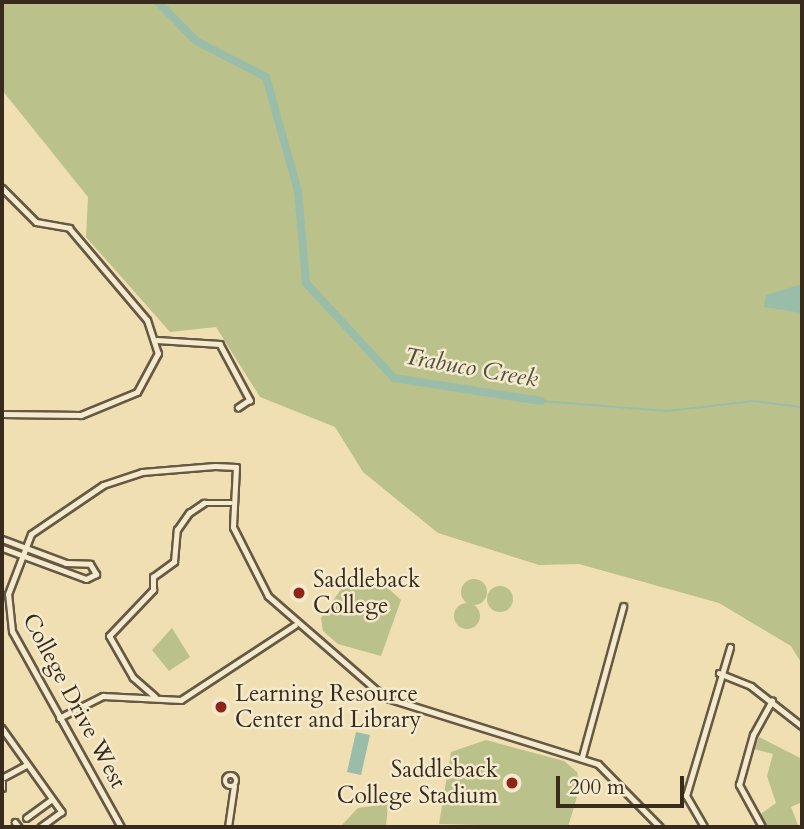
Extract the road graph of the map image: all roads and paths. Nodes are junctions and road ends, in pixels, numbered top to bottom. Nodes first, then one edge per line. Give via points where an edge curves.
1 (2, 188) edge
2 (157, 340) junction
3 (238, 408) dead end
4 (2, 414) edge
5 (231, 503) junction
6 (2, 539) edge
7 (2, 548) edge
8 (25, 548) junction
9 (22, 556) junction
10 (83, 566) junction
11 (81, 576) junction
12 (623, 607) dead end
13 (295, 625) junction
14 (730, 647) dead end
15 (719, 673) junction
16 (155, 696) junction
17 (772, 701) junction
18 (59, 718) junction
19 (802, 726) edge
20 (2, 728) edge
21 (582, 757) junction
22 (26, 765) junction
23 (2, 783) edge
24 (234, 786) dead end
25 (51, 800) junction
26 (26, 818) dead end
27 (41, 827) edge
28 (121, 827) edge
29 (228, 827) edge
30 (660, 827) edge
31 (704, 827) edge
32 (762, 827) edge

1 - 2 street via 36,222 69,228 147,320
2 - 3 street via 220,344 250,400
2 - 4 street via 154,372 130,396 72,417
5 - 8 street, College Drive West via 236,467 142,472 103,485 37,527
5 - 13 street via 233,527 257,578
5 - 16 street via 204,503 190,513 177,530 174,562 153,577 154,588 109,636 133,678
6 - 8 street
7 - 9 street
8 - 9 street, College Drive West
8 - 10 street
9 - 11 street
9 - 18 street, College Drive West via 8,617
10 - 11 street
10 - 11 street via 96,571 91,579
12 - 21 street
13 - 16 street via 181,700
13 - 21 street via 400,707
14 - 15 street
15 - 17 street
15 - 31 street via 686,796
16 - 18 street via 103,696
17 - 19 street
17 - 32 street via 753,735 739,785
18 - 28 street, College Drive West
20 - 22 street
21 - 30 street via 604,768
22 - 23 street
22 - 25 street
24 - 29 street
25 - 26 street
25 - 27 street via 62,812

